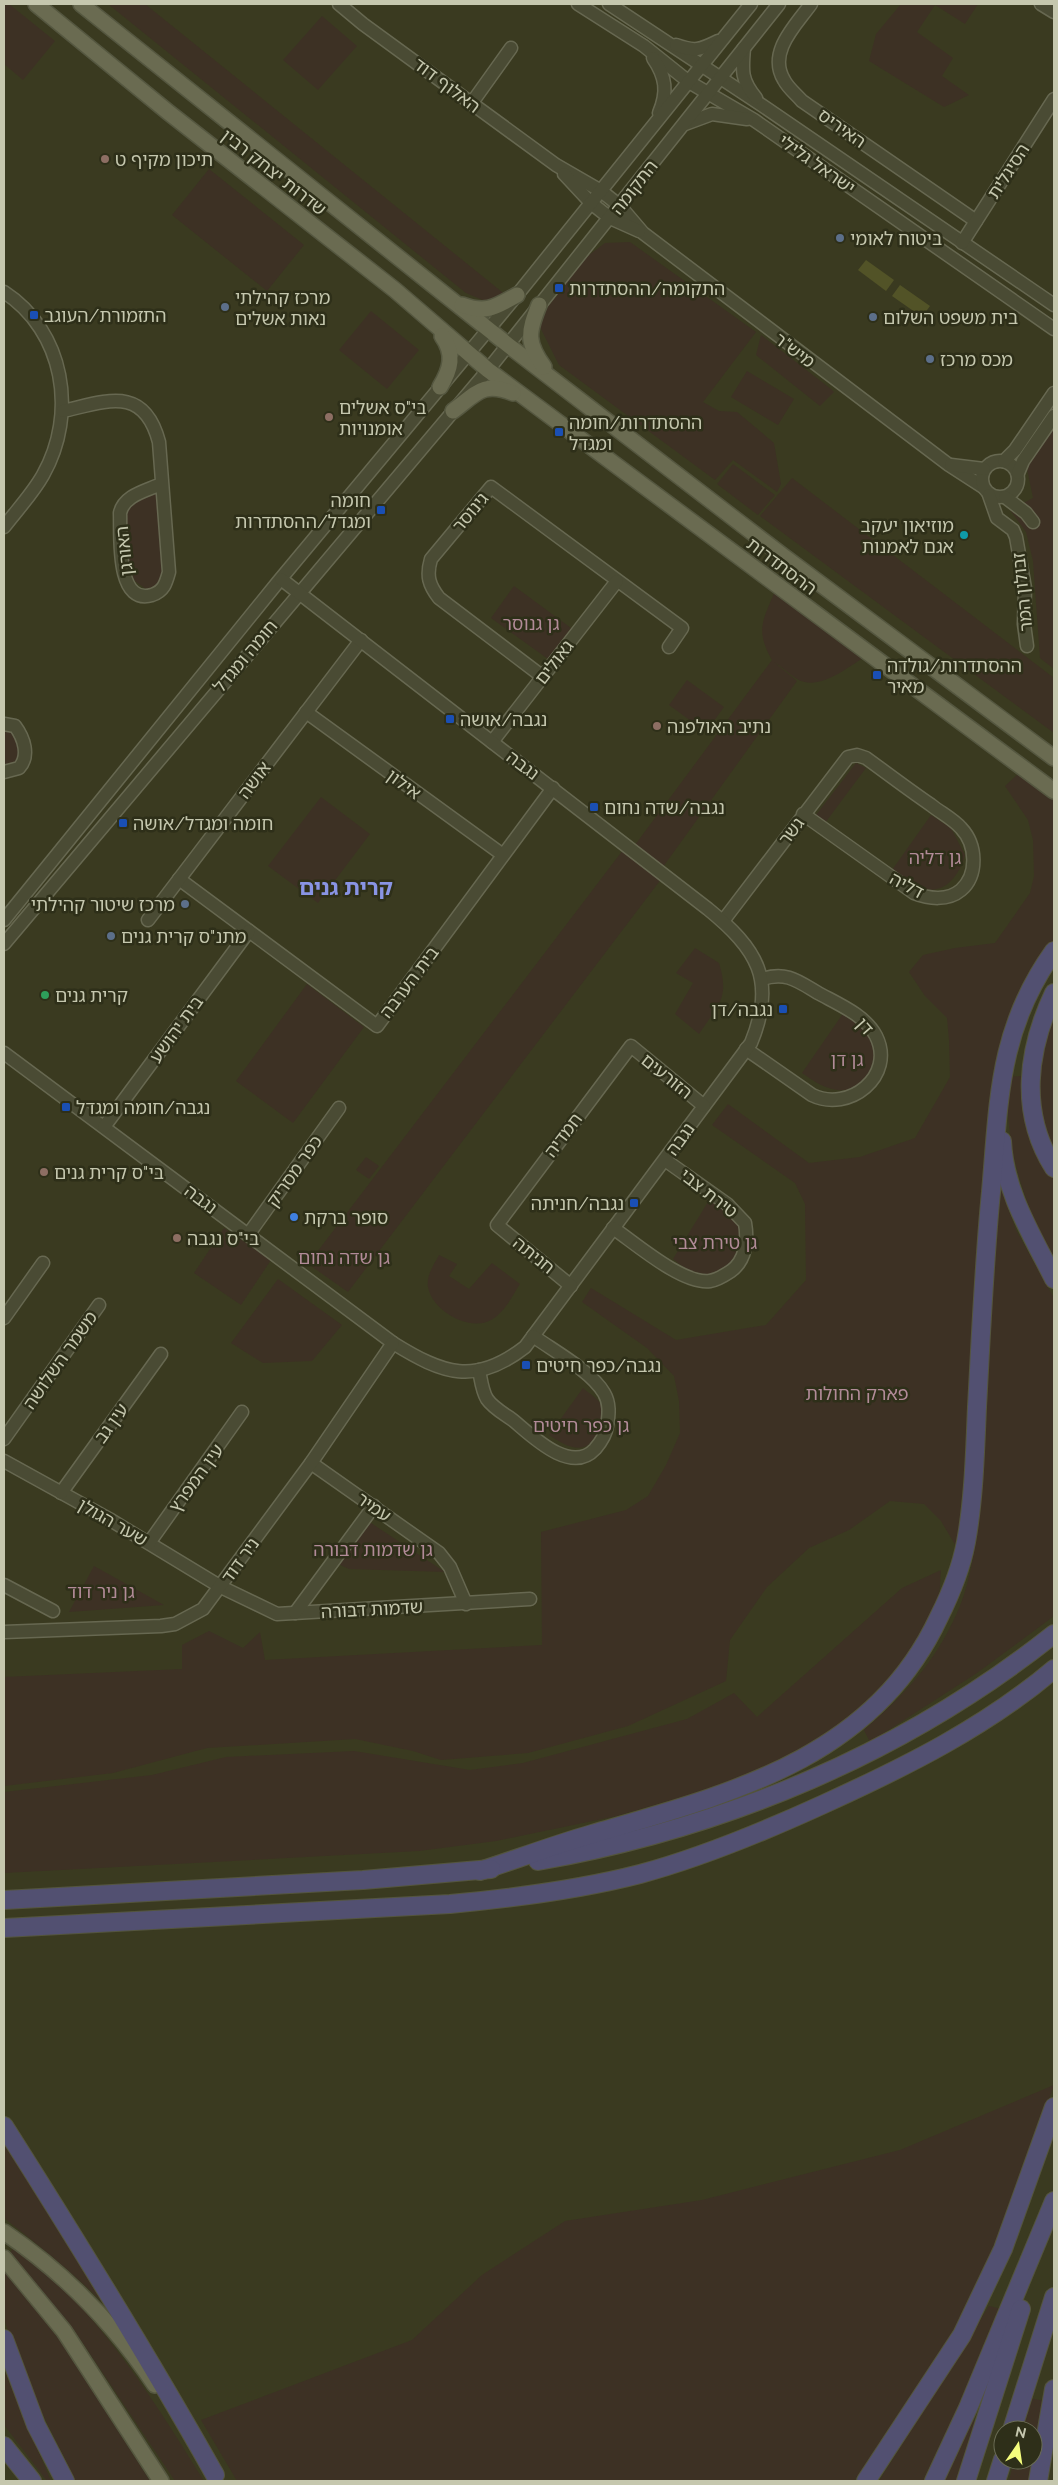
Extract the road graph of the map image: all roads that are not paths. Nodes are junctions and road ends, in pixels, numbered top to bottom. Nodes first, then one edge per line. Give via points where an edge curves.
1 (36, 4) edge
2 (80, 4) edge
3 (578, 4) edge
4 (609, 4) edge
5 (750, 4) edge
6 (779, 4) edge
7 (811, 4) edge
8 (1041, 4) edge
9 (346, 5) edge
10 (1054, 12) edge
11 (722, 38) junction
12 (663, 41) junction
13 (644, 46) junction
14 (511, 48) dead end
15 (744, 48) junction
16 (701, 66) junction
17 (720, 78) junction
18 (689, 82) junction
19 (708, 93) junction
20 (1054, 99) edge
21 (472, 104) junction
22 (763, 106) junction
23 (754, 120) junction
24 (653, 127) junction
25 (676, 133) junction
26 (556, 165) junction
27 (601, 191) junction
28 (591, 203) junction
29 (620, 206) junction
30 (610, 218) junction
31 (976, 221) junction
32 (643, 233) junction
33 (962, 243) junction
34 (4, 292) edge
35 (516, 295) junction
36 (456, 303) junction
37 (539, 305) junction
38 (1054, 305) edge
39 (432, 323) junction
40 (489, 328) junction
41 (1054, 329) edge
42 (508, 345) junction
43 (468, 354) junction
44 (488, 370) junction
45 (550, 377) junction
46 (440, 387) junction
47 (1054, 393) edge
48 (535, 404) junction
49 (63, 411) junction
50 (453, 411) junction
51 (1054, 416) edge
52 (1004, 461) junction
53 (949, 465) junction
54 (984, 469) junction
55 (1018, 474) junction
56 (161, 484) junction
57 (1016, 488) junction
58 (986, 491) junction
59 (1004, 497) junction
60 (997, 518) junction
61 (4, 526) edge
62 (281, 579) junction
63 (617, 581) junction
64 (299, 592) junction
65 (361, 640) junction
66 (1027, 646) dead end
67 (668, 647) dead end
68 (543, 677) junction
69 (306, 712) junction
70 (4, 724) edge
71 (492, 742) junction
72 (866, 758) joint
73 (1054, 758) edge
74 (4, 772) edge
75 (553, 788) junction
76 (1054, 791) edge
77 (803, 814) junction
78 (503, 855) junction
79 (179, 879) junction
80 (4, 920) edge
81 (148, 920) dead end
82 (723, 921) junction
83 (249, 931) junction
84 (4, 944) edge
85 (1054, 951) edge
86 (762, 979) junction
87 (1054, 993) edge
88 (4, 1044) edge
89 (631, 1046) joint
90 (746, 1049) junction
91 (4, 1053) edge
92 (1000, 1095) junction
93 (64, 1097) junction
94 (704, 1106) junction
95 (339, 1108) dead end
96 (104, 1127) junction
97 (666, 1160) junction
98 (1054, 1168) edge
99 (497, 1225) joint
100 (613, 1228) junction
101 (248, 1235) junction
102 (43, 1263) dead end
103 (1054, 1279) edge
104 (571, 1286) junction
105 (99, 1306) dead end
106 (4, 1318) edge
107 (534, 1336) junction
108 (393, 1343) junction
109 (160, 1354) dead end
110 (479, 1370) junction
111 (242, 1412) dead end
112 (4, 1439) edge
113 (4, 1460) edge
114 (310, 1463) junction
115 (61, 1492) junction
116 (374, 1506) junction
117 (149, 1543) junction
118 (4, 1585) edge
119 (221, 1586) junction
120 (530, 1600) dead end
121 (466, 1604) junction
122 (53, 1611) dead end
123 (295, 1613) junction
124 (4, 1632) edge
125 (1054, 1634) edge
126 (1054, 1669) edge
127 (480, 1871) junction
128 (4, 1900) edge
129 (4, 1928) edge
130 (1054, 2107) edge
131 (4, 2126) edge
132 (1054, 2203) edge
133 (4, 2232) edge
134 (4, 2258) edge
135 (1054, 2297) edge
136 (4, 2339) edge
137 (1054, 2388) edge
138 (1015, 2420) edge
139 (4, 2446) edge
140 (217, 2478) edge
141 (868, 2480) edge
142 (32, 2481) edge
143 (65, 2481) edge
144 (161, 2481) edge
145 (934, 2481) edge
146 (966, 2481) edge
147 (1038, 2481) edge

1 - 39 main road, שדרות יצחק רבין
2 - 36 main road, שדרות יצחק רבין
3 - 13 street, ישראל גלילי
4 - 12 street, ישראל גלילי
5 - 11 street, התקומה
6 - 15 street, התקומה
7 - 31 street, האיריס via 782,44 778,62 784,80 802,101
8 - 10 street
9 - 21 street, האלוף דוד
11 - 12 street via 701,50 689,50
11 - 16 street, התקומה
12 - 16 street, ישראל גלילי
13 - 18 street, ישראל גלילי
13 - 24 street via 664,78 664,102
14 - 21 street
15 - 17 street, התקומה
15 - 22 street via 744,82
16 - 17 street, ישראל גלילי
16 - 18 street, התקומה
17 - 19 street, התקומה
17 - 22 street, ישראל גלילי
18 - 19 street, ישראל גלילי
18 - 24 street, התקומה
19 - 23 street, ישראל גלילי
19 - 25 street, התקומה
20 - 31 street, הסיגלית
21 - 26 street, האלוף דוד
22 - 33 street, ישראל גלילי
23 - 25 street via 712,114 686,123
23 - 41 street, ישראל גלילי
24 - 27 street, התקומה
25 - 29 street, התקומה
26 - 27 street, האלוף דוד
26 - 28 street, האלוף דוד
27 - 28 street, התקומה
27 - 29 street, מיש"ר
28 - 30 street, האלוף דוד
28 - 35 street, התקומה
29 - 30 street, התקומה
29 - 32 street, מיש"ר
30 - 32 street, מיש"ר
30 - 37 street, התקומה
31 - 33 street, הסיגלית
32 - 53 street, מיש"ר
33 - 38 street, ישראל גלילי
34 - 49 street via 26,310 48,338 59,373
35 - 36 main road via 491,309 481,310
35 - 40 street, התקומה
36 - 40 main road, שדרות יצחק רבין
37 - 42 street, התקומה
37 - 45 main road via 530,325 530,341
39 - 43 main road, שדרות יצחק רבין
39 - 46 main road via 448,344 450,353 449,371
40 - 42 main road, שדרות יצחק רבין
40 - 43 street, התקומה
42 - 44 street, התקומה
42 - 45 main road, ההסתדרות
43 - 44 main road, שדרות יצחק רבין
43 - 46 street, חומה ומגדל
44 - 48 main road, ההסתדרות
44 - 50 street, חומה ומגדל
45 - 73 main road, ההסתדרות
46 - 62 street, חומה ומגדל
47 - 52 street
48 - 50 main road via 499,387 489,387
48 - 76 main road, ההסתדרות
49 - 56 street, האורגן via 110,401 129,402 140,407 154,424 159,442
49 - 61 street via 43,476
50 - 64 street, חומה ומגדל
51 - 55 street
52 - 54 street via 993,462
52 - 55 street
53 - 54 street
53 - 58 street, מיש"ר
54 - 58 street via 981,481
55 - 57 street
56 - 56 street, האורגן via 127,499 120,513 124,577 131,589 148,596 165,586 169,572
57 - 59 street
57 - 59 street via 1030,517
58 - 59 street
58 - 60 street
59 - 60 street via 999,504
60 - 66 street, זבולון המר via 1013,530 1016,537 1025,588
62 - 64 street, נגבה
62 - 80 street, חומה ומגדל
63 - 67 street, גינוסר via 682,628
63 - 68 street, גאולים
63 - 68 street, גינוסר via 491,487 443,544 428,571 430,586 439,598
64 - 65 street, נגבה
64 - 84 street, חומה ומגדל
65 - 69 street, אושה
65 - 71 street, נגבה
68 - 71 street, גאולים
69 - 78 street, אילון
69 - 79 street, אושה
70 - 74 street via 15,726 23,736 25,755 19,768
71 - 75 street, נגבה
72 - 77 street, גשר via 848,757
72 - 77 street, דליה via 962,829 972,846 974,858 971,878 966,886 948,897 925,898
75 - 78 street, בית הערבה
75 - 82 street, נגבה
77 - 82 street, גשר
78 - 83 street, בית הערבה via 377,1026
79 - 81 street, אושה
79 - 83 street, בית הערבה
82 - 86 street, נגבה via 738,935
83 - 96 street, בית יהושע
85 - 92 highway via 1034,984 1013,1030 1002,1067
86 - 90 street, נגבה via 763,1008
86 - 90 street, דן via 776,974 790,978 858,1016 876,1036 880,1062 869,1084 855,1096 841,1101 823,1101
87 - 98 highway via 1036,1038 1030,1082 1032,1116 1041,1146
88 - 93 street, נגבה
89 - 94 street, הזורעים
89 - 99 street, חמדיה
90 - 94 street, נגבה
91 - 93 street, נגבה
92 - 103 highway via 1002,1144 1009,1182
92 - 127 highway via 985,1251 970,1511 959,1571 934,1630 917,1659 902,1680 846,1733 796,1763 703,1801
93 - 96 street, נגבה
94 - 97 street, נגבה
95 - 101 street, כפר מסריק
96 - 101 street, נגבה
97 - 100 street, נגבה
97 - 100 street, טירת צבי via 727,1204 745,1223 747,1242 739,1263 723,1276 710,1281 695,1280 657,1259
99 - 104 street, חניתה
100 - 104 street, נגבה
101 - 108 street, נגבה
102 - 106 street
104 - 107 street, נגבה
105 - 112 street, משמר השלושה
107 - 110 street, נגבה via 510,1358 497,1366
107 - 110 street via 588,1375 605,1393 609,1404 607,1429 591,1453 568,1457 544,1445 487,1400
108 - 110 street, נגבה via 438,1368
108 - 114 street, ניר דוד
109 - 115 street, עין גב
111 - 117 street, עין המפרץ
113 - 115 street, שער הגולן
114 - 116 street, עמיר
114 - 119 street, ניר דוד
115 - 117 street, שער הגולן
116 - 121 street, עמיר via 439,1554 450,1567
116 - 123 street
117 - 119 street, שער הגולן
118 - 122 street
119 - 123 street, שדמות דבורה via 278,1614
119 - 124 street, ניר דוד via 204,1609 176,1624
120 - 121 street, שדמות דבורה
121 - 123 street, שדמות דבורה
125 - 127 highway via 1029,1655 929,1721 868,1754 780,1794 656,1835 567,1856
126 - 129 highway via 996,1713 902,1768 757,1834 641,1874 523,1896 450,1904
127 - 128 highway
130 - 141 highway via 1003,2250 962,2335
131 - 140 highway via 99,2275
132 - 145 highway
132 - 146 highway
133 - 140 main road via 66,2281 113,2329 151,2379
134 - 144 main road via 64,2331
135 - 138 highway
136 - 143 highway via 33,2417
137 - 147 highway
139 - 142 highway

